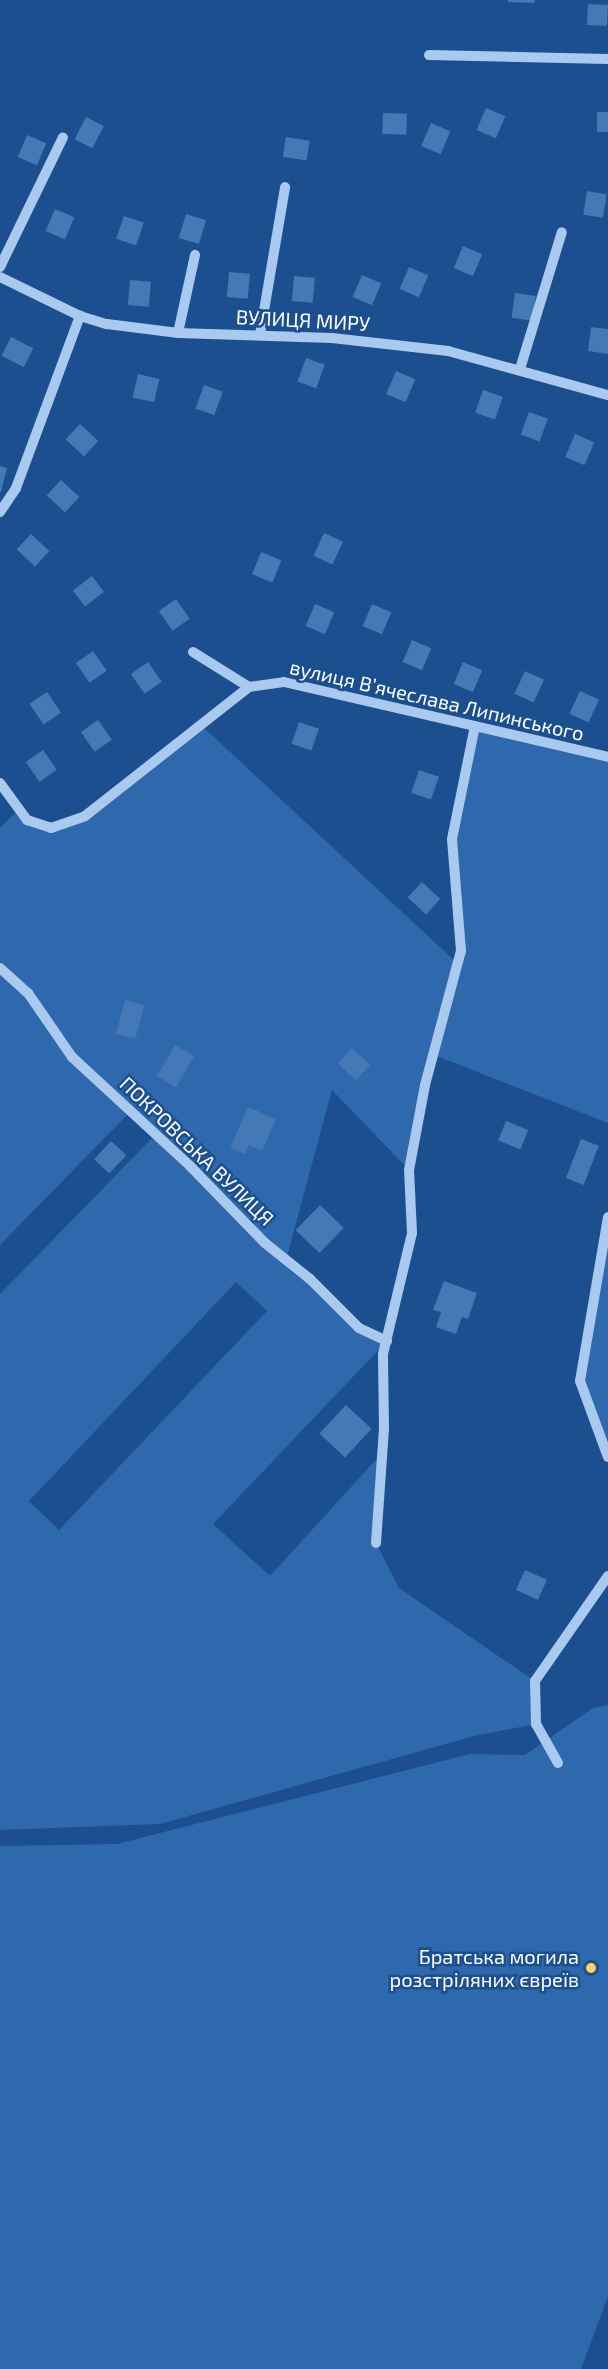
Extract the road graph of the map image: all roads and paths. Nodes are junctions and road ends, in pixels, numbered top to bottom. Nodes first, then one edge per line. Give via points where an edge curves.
1 (429, 55) dead end
2 (608, 59) edge
3 (63, 137) dead end
4 (285, 187) dead end
5 (562, 232) dead end
6 (195, 255) dead end
7 (0, 267) edge
8 (0, 277) edge
9 (80, 316) junction
10 (178, 333) junction
11 (260, 334) junction
12 (520, 369) junction
13 (608, 395) edge
14 (0, 512) edge
15 (193, 652) dead end
16 (249, 687) junction
17 (475, 726) junction
18 (608, 757) edge
19 (0, 783) edge
20 (0, 968) edge
21 (608, 1217) edge
22 (387, 1341) junction
23 (608, 1457) edge
24 (376, 1543) dead end
25 (608, 1576) edge
26 (558, 1763) dead end

1 - 2 street
3 - 7 street
4 - 11 street
5 - 12 street
6 - 10 street
8 - 9 street, ВУЛИЦЯ МИРУ
9 - 10 street, ВУЛИЦЯ МИРУ via 124,327
9 - 14 street via 16,488
10 - 11 street, ВУЛИЦЯ МИРУ
11 - 12 street, ВУЛИЦЯ МИРУ via 409,346
12 - 13 street, ВУЛИЦЯ МИРУ
15 - 16 street
16 - 17 street, вулиця Вʼячеслава Липинського via 284,682
16 - 19 street via 86,816 51,828 27,820
17 - 18 street, вулиця Вʼячеслава Липинського
17 - 22 street via 452,839 461,951 425,1085 409,1170 412,1233
20 - 22 street, ПОКРОВСЬКА ВУЛИЦЯ via 28,993 72,1057 359,1328
21 - 23 street via 580,1381
22 - 24 street
25 - 26 street via 535,1680 536,1724

